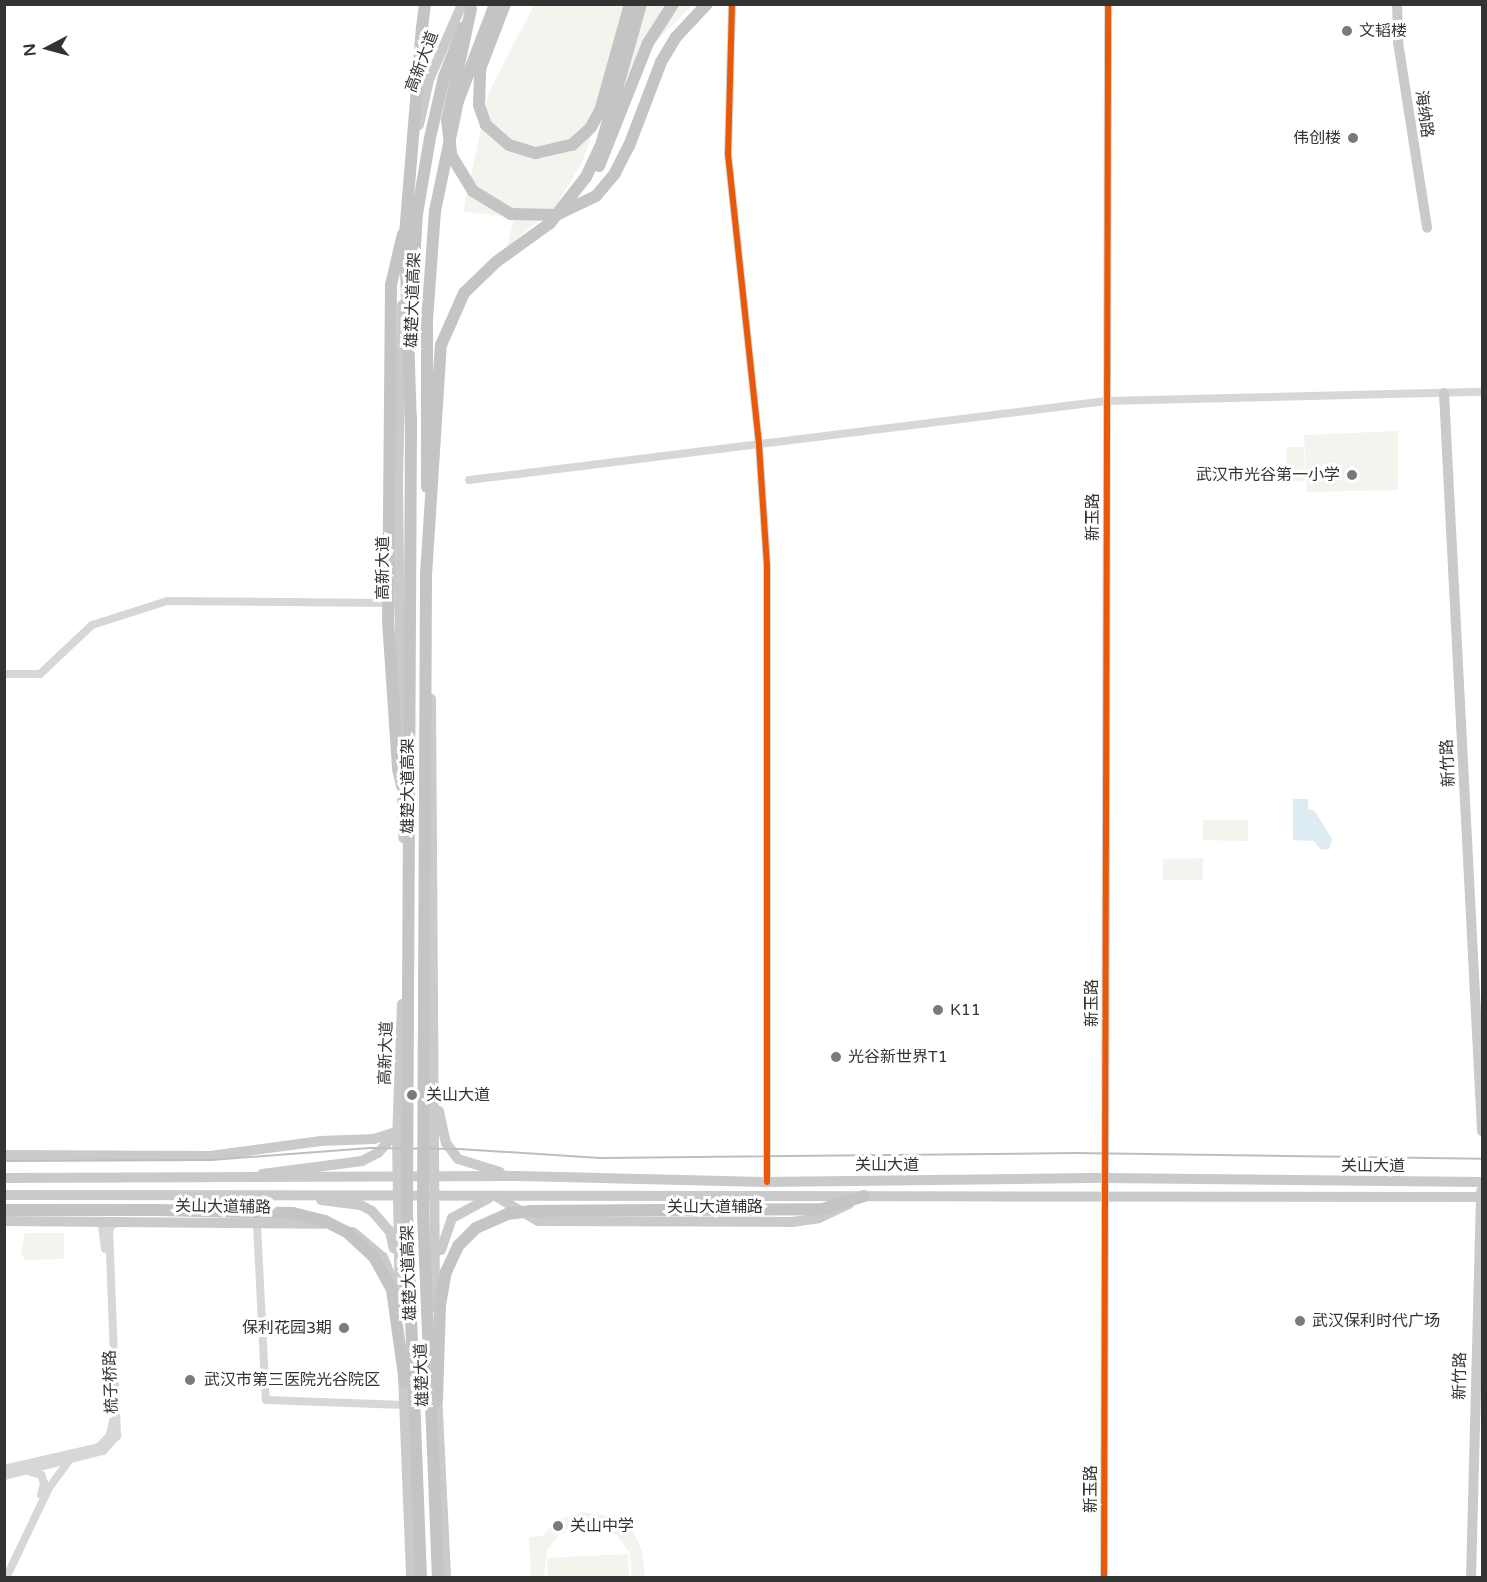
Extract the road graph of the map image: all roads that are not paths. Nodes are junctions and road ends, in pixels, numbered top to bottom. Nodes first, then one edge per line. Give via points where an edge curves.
1 (423, 4) edge
2 (495, 4) edge
3 (504, 4) edge
4 (630, 4) edge
5 (641, 4) edge
6 (674, 4) edge
7 (707, 4) edge
8 (732, 4) edge
9 (1108, 4) edge
10 (1397, 4) edge
11 (469, 6) edge
12 (409, 213) junction
13 (550, 224) junction
14 (1426, 228) dead end
15 (1482, 392) edge
16 (1444, 393) junction
17 (1106, 401) junction
18 (411, 427) junction
19 (759, 445) junction
20 (469, 480) dead end
21 (426, 575) junction
22 (398, 603) junction
23 (4, 674) edge
24 (408, 814) junction
25 (432, 1079) junction
26 (1482, 1131) edge
27 (397, 1135) junction
28 (4, 1155) edge
29 (518, 1176) junction
30 (4, 1178) edge
31 (398, 1178) junction
32 (435, 1178) junction
33 (1105, 1178) junction
34 (238, 1179) junction
35 (1482, 1180) edge
36 (767, 1182) junction
37 (398, 1194) junction
38 (4, 1195) edge
39 (282, 1195) junction
40 (435, 1195) junction
41 (494, 1196) junction
42 (864, 1196) junction
43 (237, 1197) junction
44 (1105, 1197) junction
45 (1482, 1197) edge
46 (4, 1210) edge
47 (93, 1220) junction
48 (122, 1220) junction
49 (4, 1221) edge
50 (237, 1221) junction
51 (279, 1223) junction
52 (257, 1225) junction
53 (438, 1265) junction
54 (398, 1269) junction
55 (399, 1302) junction
56 (404, 1405) junction
57 (69, 1461) junction
58 (4, 1469) edge
59 (28, 1471) junction
60 (4, 1476) edge
61 (434, 1476) junction
62 (4, 1570) edge
63 (421, 1577) edge
64 (6, 1578) edge
65 (411, 1578) edge
66 (438, 1578) edge
67 (446, 1578) edge
68 (1104, 1578) edge
69 (1471, 1578) edge

1 - 18 highway, bridge via 405,234
2 - 21 highway, 雄楚大道高架, bridge via 458,101 435,212 428,310
3 - 4 highway, bridge via 480,69 479,105 486,124 501,140 536,153 572,145 591,127 600,111
3 - 25 main road via 477,60 459,117 445,177 433,272
5 - 13 highway, bridge via 602,142 586,177
6 - 13 highway, bridge via 648,43 598,168 575,202
7 - 11 highway, bridge via 676,37 661,62 629,146 607,185 577,208 542,217 512,214 485,201 464,180 451,155 447,137 449,98
8 - 19 street via 728,154
9 - 17 street, 新玉路
10 - 14 main road, 海纳路 via 1398,42
11 - 12 main road, 高新大道 via 429,80
11 - 18 highway, 雄楚大道高架, bridge via 440,92 417,214
12 - 22 main road, 高新大道 via 402,285
12 - 24 highway, bridge via 391,285 388,621 398,769
13 - 21 highway, bridge via 474,281 454,308 444,332
15 - 16 street
16 - 17 street
16 - 26 main road, 新竹路
17 - 19 street
17 - 33 street, 新玉路
18 - 24 highway, 雄楚大道高架, bridge
19 - 20 street
19 - 36 street via 767,565
21 - 61 highway, 雄楚大道高架, bridge via 423,1213
22 - 23 street via 167,601 92,625 40,674
22 - 27 main road, 高新大道 via 404,860
24 - 63 highway, 雄楚大道高架, bridge via 407,1214
25 - 29 main road via 446,1143 458,1159 469,1166
25 - 32 main road, 雄楚大道
27 - 28 main road via 210,1156
27 - 31 main road, 雄楚大道
27 - 34 main road via 362,1161 281,1169
29 - 32 main road, 关山大道
29 - 36 main road, 关山大道
30 - 34 main road, 关山大道
31 - 32 main road, 关山大道
31 - 34 main road, 关山大道
31 - 37 main road, 雄楚大道
32 - 40 main road, 雄楚大道
33 - 35 main road, 关山大道
33 - 36 main road, 关山大道
33 - 44 street, 新玉路
35 - 45 main road, 新竹路
37 - 39 main road, 关山大道
37 - 40 main road, 关山大道
37 - 54 main road, 雄楚大道
38 - 43 main road, 关山大道
39 - 43 main road, 关山大道
39 - 51 main road
39 - 54 main road via 361,1205 372,1211 390,1232
40 - 41 main road, 关山大道
40 - 53 main road, 雄楚大道
41 - 42 main road, 关山大道
41 - 42 main road, 关山大道辅路 via 538,1221 792,1222 831,1214
41 - 53 main road via 452,1218 445,1229
42 - 44 main road, 关山大道
42 - 61 highway, bridge via 823,1209 507,1214 476,1228 458,1246 446,1272 440,1305
43 - 50 main road
44 - 45 main road, 关山大道
44 - 68 street, 新玉路
45 - 69 main road, 新竹路
46 - 63 highway, bridge via 269,1211 315,1217 347,1232 374,1257 392,1290 400,1329
47 - 48 main road, 关山大道辅路
47 - 49 main road, 关山大道辅路
47 - 58 street, 梳子桥路 via 103,1230 111,1435 93,1449
48 - 50 main road, 关山大道辅路
48 - 57 street via 111,1226 109,1232 117,1436 103,1451
50 - 52 main road, 关山大道辅路 via 244,1226
51 - 52 main road, 关山大道辅路
51 - 55 main road, 关山大道辅路 via 326,1224 360,1236 382,1257
52 - 56 street via 266,1400
53 - 67 main road, 雄楚大道 via 435,1362
54 - 55 main road, 雄楚大道
55 - 56 main road, 雄楚大道
56 - 65 main road, 雄楚大道
57 - 59 street
57 - 64 street via 49,1488
59 - 60 street
59 - 62 street via 41,1475 43,1490
61 - 66 highway, 雄楚大道高架

